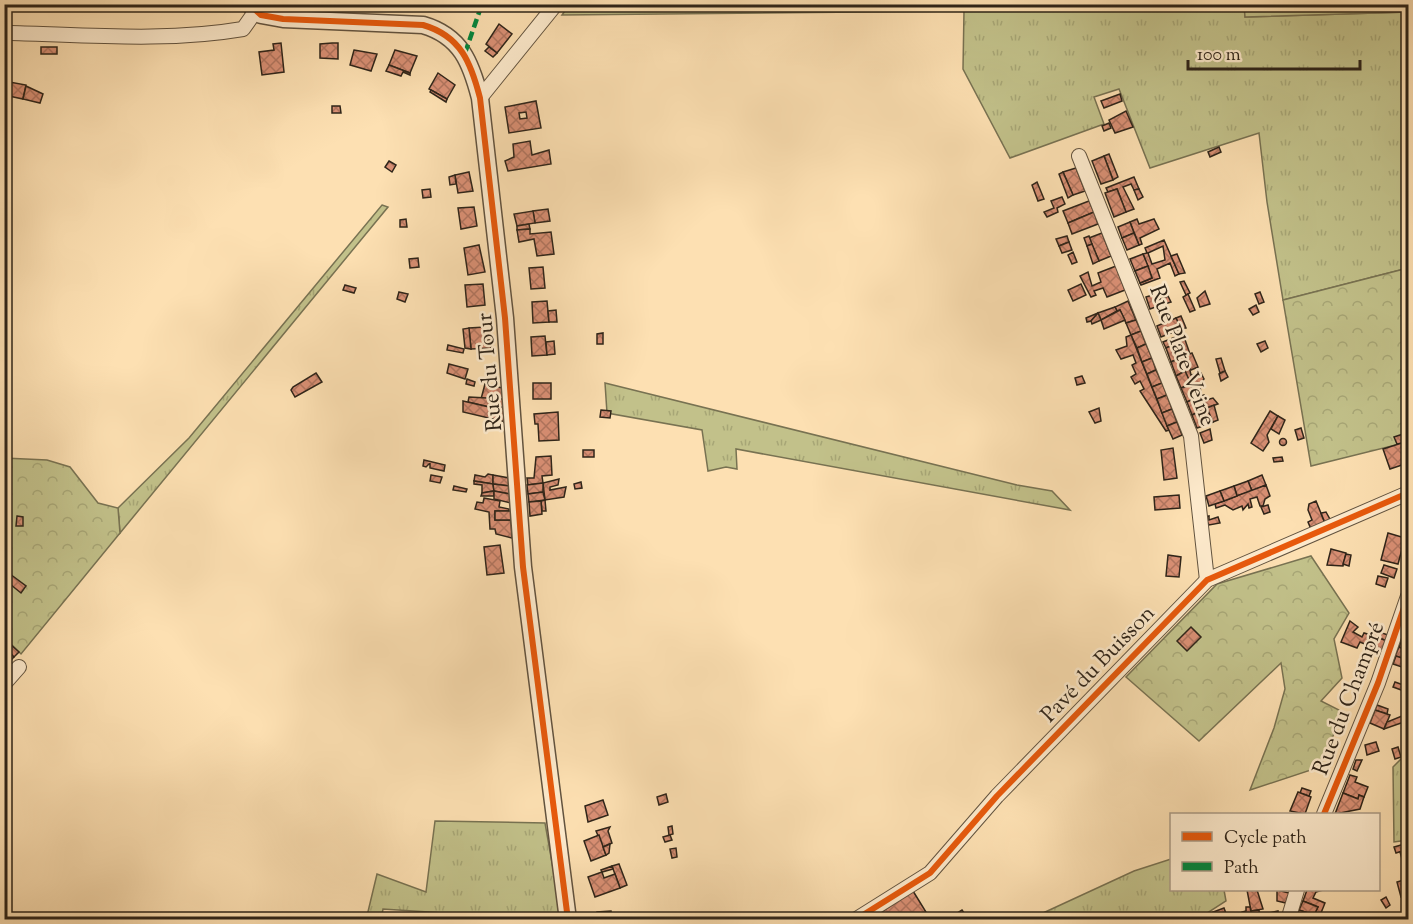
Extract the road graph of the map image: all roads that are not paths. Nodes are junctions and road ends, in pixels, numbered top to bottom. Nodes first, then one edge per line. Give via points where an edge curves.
1 (556, 4) edge
2 (252, 8) edge
3 (11, 33) dead end
4 (480, 98) junction
5 (1079, 156) dead end
6 (1408, 493) edge
7 (1207, 580) junction
8 (1408, 596) edge
9 (19, 667) dead end
10 (4, 684) edge
11 (1324, 813) edge
12 (1297, 891) edge
13 (568, 920) edge
14 (855, 920) edge
15 (1288, 920) edge

1 - 4 street
2 - 3 street via 243,29 188,35
2 - 4 street, Rue du Tour via 283,18 435,28 458,43 465,53
4 - 13 street, Rue du Tour via 506,318 523,567
5 - 7 street, Rue Plate Veine via 1191,436
6 - 7 street, Pavé du Buisson
7 - 14 street, Pavé du Buisson via 997,796 930,873
8 - 11 street, Rue du Champré via 1378,683
9 - 10 street
12 - 15 street

